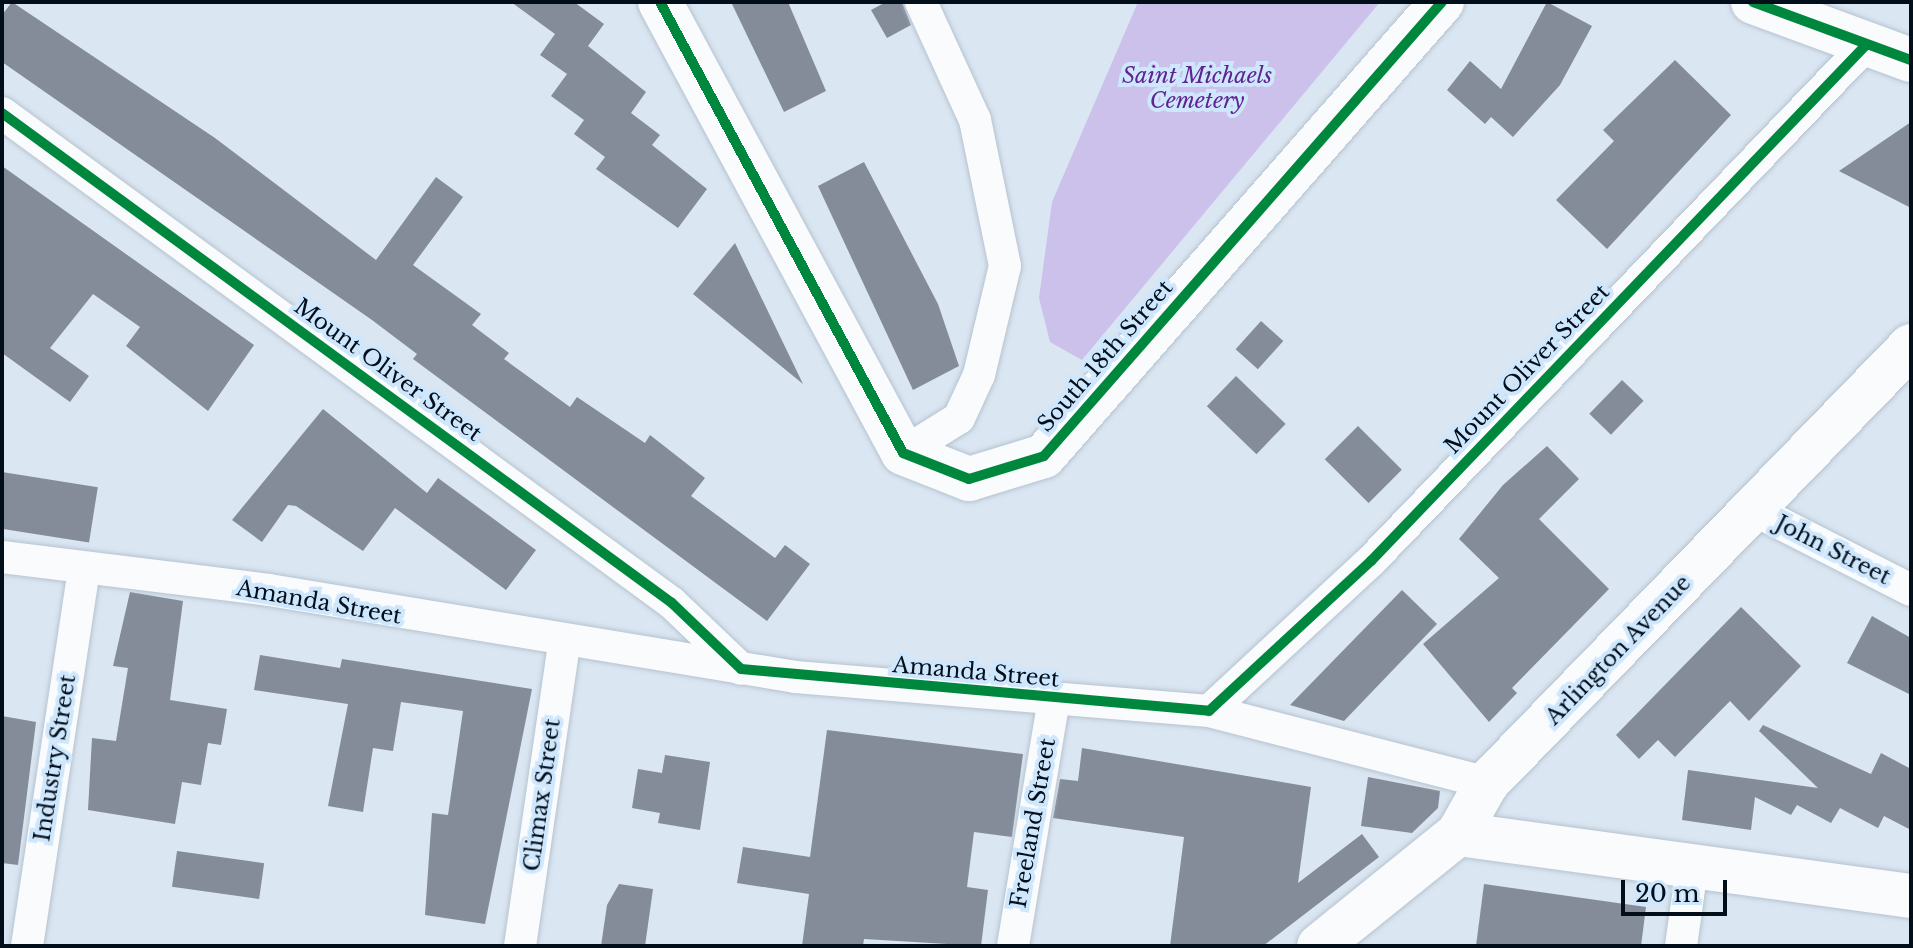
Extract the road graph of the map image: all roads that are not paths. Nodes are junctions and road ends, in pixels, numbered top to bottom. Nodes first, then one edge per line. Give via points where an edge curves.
1 (660, 2) edge
2 (921, 2) edge
3 (1442, 2) edge
4 (1753, 2) edge
5 (1866, 45) junction
6 (1911, 60) edge
7 (2, 113) edge
8 (1911, 346) edge
9 (903, 453) junction
10 (1754, 510) junction
11 (2, 557) edge
12 (84, 570) junction
13 (1911, 590) edge
14 (564, 643) junction
15 (741, 669) junction
16 (1054, 699) junction
17 (1209, 711) junction
18 (1487, 783) junction
19 (1458, 834) junction
20 (1692, 868) junction
21 (1911, 896) edge
22 (27, 946) edge
23 (520, 946) edge
24 (1013, 946) edge
25 (1319, 946) edge
26 (1681, 946) edge

1 - 9 main road
2 - 9 street via 975,120 1005,266 979,375 959,418
3 - 9 main road, South 18th Street via 1044,456 969,479
4 - 5 main road
5 - 6 main road
5 - 17 street, Mount Oliver Street via 1371,561
7 - 15 street, Mount Oliver Street via 672,603
8 - 10 main road, Arlington Avenue
10 - 13 street, John Street
10 - 18 main road, Arlington Avenue
11 - 12 street, Amanda Street
12 - 14 street, Amanda Street via 269,590
12 - 22 street, Industry Street
14 - 15 street, Amanda Street
14 - 23 street, Climax Street
15 - 16 street, Amanda Street
16 - 17 street, Amanda Street
16 - 24 street, Freeland Street
17 - 18 street, Amanda Street
18 - 19 main road, Arlington Avenue
19 - 20 main road
19 - 25 main road, Arlington Avenue
20 - 21 main road
20 - 26 street

